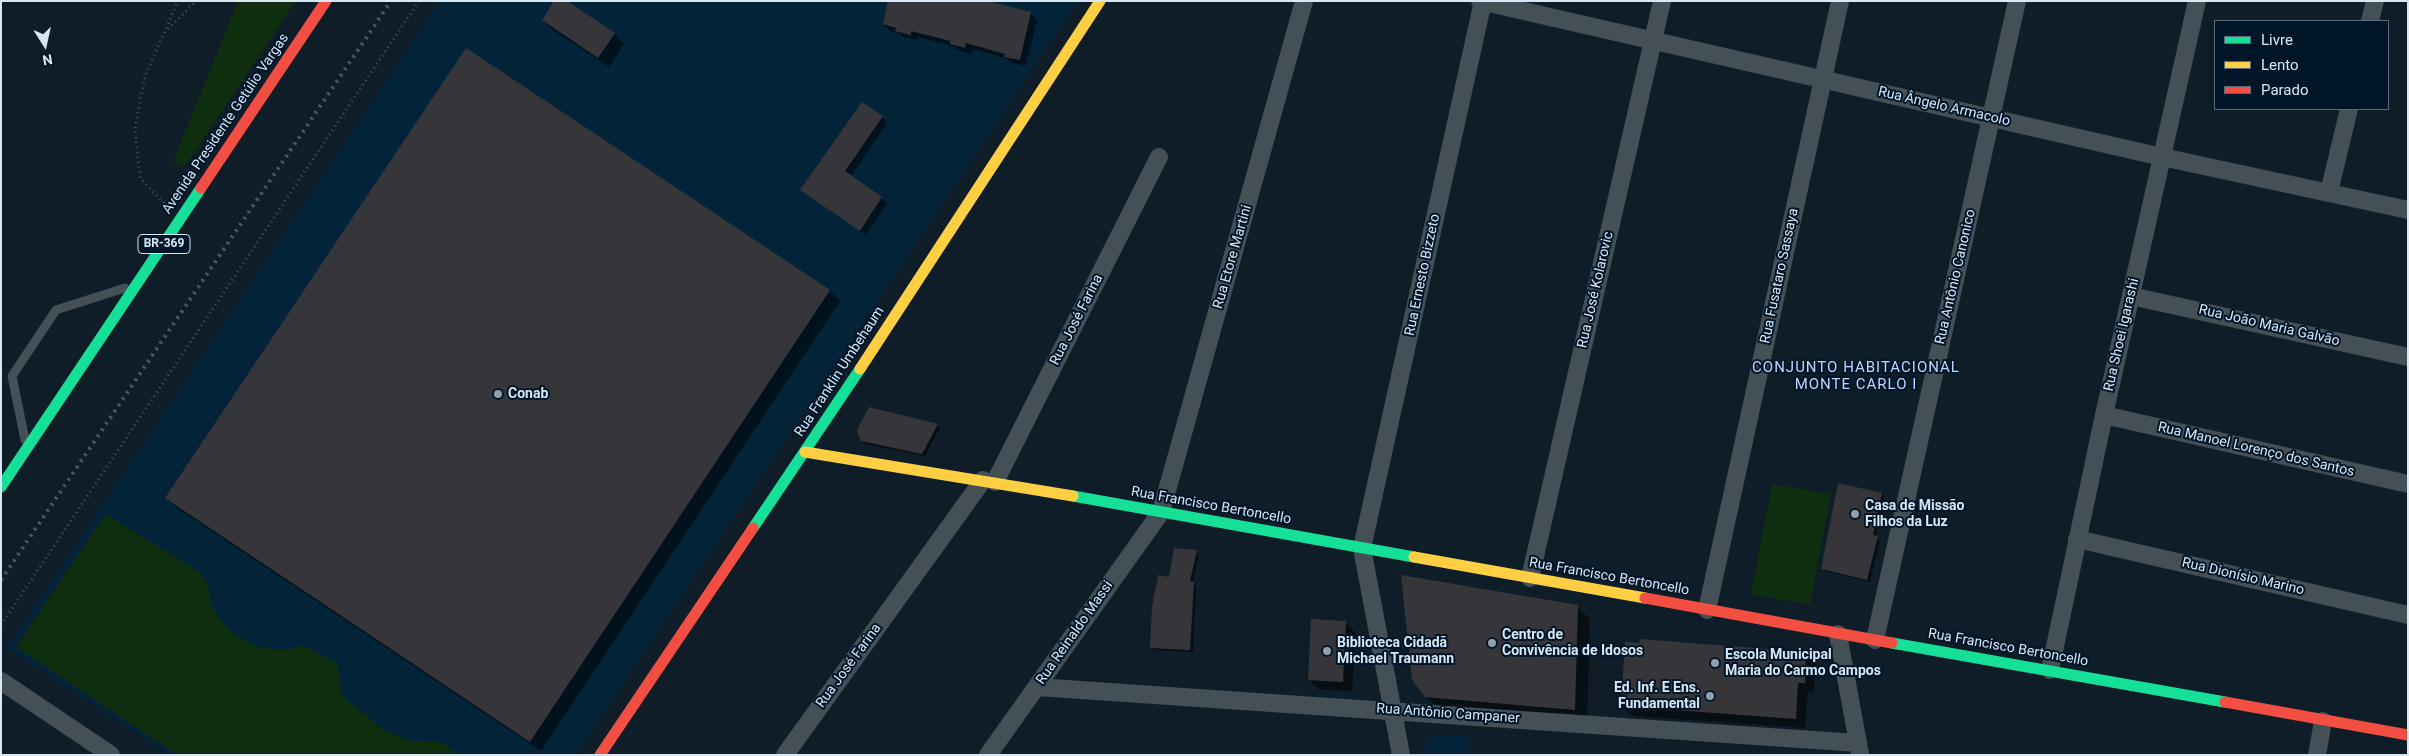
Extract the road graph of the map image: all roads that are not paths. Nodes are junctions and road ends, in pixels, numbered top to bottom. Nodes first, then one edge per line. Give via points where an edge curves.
1 (326, 1) edge
2 (1100, 1) edge
3 (1304, 1) edge
4 (1482, 1) edge
5 (1662, 1) edge
6 (1840, 1) edge
7 (2017, 1) edge
8 (2197, 1) edge
9 (2375, 1) edge
10 (2370, 20) edge
11 (1653, 42) junction
12 (1822, 79) junction
13 (2349, 110) edge
14 (1992, 118) junction
15 (2162, 156) junction
16 (1160, 158) dead end
17 (2329, 192) junction
18 (2408, 210) edge
19 (137, 284) junction
20 (2131, 296) junction
21 (2408, 357) edge
22 (2104, 416) junction
23 (27, 449) junction
24 (805, 452) junction
25 (989, 481) junction
26 (2408, 484) edge
27 (1, 487) edge
28 (1161, 512) junction
29 (2077, 539) junction
30 (1362, 548) junction
31 (1530, 578) junction
32 (1707, 610) junction
33 (2408, 615) edge
34 (1838, 634) junction
35 (1875, 640) junction
36 (2050, 670) junction
37 (1, 681) edge
38 (1037, 687) junction
39 (1392, 710) junction
40 (2323, 721) junction
41 (2408, 735) edge
42 (1859, 749) edge
43 (111, 755) edge
44 (600, 755) edge
45 (785, 755) edge
46 (988, 755) edge
47 (1401, 755) edge
48 (2317, 755) edge

1 - 19 street, Avenida Presidente Getúlio Vargas / BR-369
2 - 24 street, Rua Franklin Umbehaum
3 - 28 street, Rua Etore Martini
4 - 11 street, Rua Ângelo Armacolo
4 - 30 street, Rua Ernesto Bizzeto
5 - 11 street, Rua José Kolarovic
6 - 12 street, Rua Fusataro Sassaya
7 - 14 street, Rua Antônio Canonico
8 - 15 street, Rua Shoei Igarashi
9 - 10 street
11 - 12 street, Rua Ângelo Armacolo
11 - 31 street, Rua José Kolarovic
12 - 14 street, Rua Ângelo Armacolo
12 - 32 street, Rua Fusataro Sassaya
13 - 17 street
14 - 15 street, Rua Ângelo Armacolo
14 - 35 street, Rua Antônio Canonico
15 - 17 street, Rua Ângelo Armacolo
15 - 20 street, Rua Shoei Igarashi
16 - 25 street, Rua José Farina
17 - 18 street, Rua Ângelo Armacolo
19 - 23 street, Avenida Presidente Getúlio Vargas / BR-369
19 - 23 lane via 56,310 12,376
20 - 21 street, Rua João Maria Galvão
20 - 22 street, Rua Shoei Igarashi
22 - 26 street, Rua Manoel Lorenço dos Santos
22 - 29 street, Rua Shoei Igarashi
23 - 27 street, Avenida Presidente Getúlio Vargas / BR-369
24 - 25 street, Rua Francisco Bertoncello
24 - 44 street, Rua Franklin Umbehaum
25 - 28 street, Rua Francisco Bertoncello
25 - 45 street, Rua José Farina
28 - 30 street, Rua Francisco Bertoncello
28 - 38 street, Rua Reinaldo Massi
29 - 33 street, Rua Dionísio Marino
29 - 36 street, Rua Shoei Igarashi
30 - 31 street, Rua Francisco Bertoncello
30 - 39 street
31 - 32 street, Rua Francisco Bertoncello
32 - 34 street, Rua Francisco Bertoncello
34 - 35 street, Rua Francisco Bertoncello
34 - 42 street
35 - 36 street, Rua Francisco Bertoncello
36 - 40 street, Rua Francisco Bertoncello
37 - 43 street
38 - 39 street, Rua Antônio Campaner
38 - 46 street, Rua Reinaldo Massi
39 - 42 street, Rua Antônio Campaner
39 - 47 street
40 - 41 street, Rua Francisco Bertoncello
40 - 48 street

